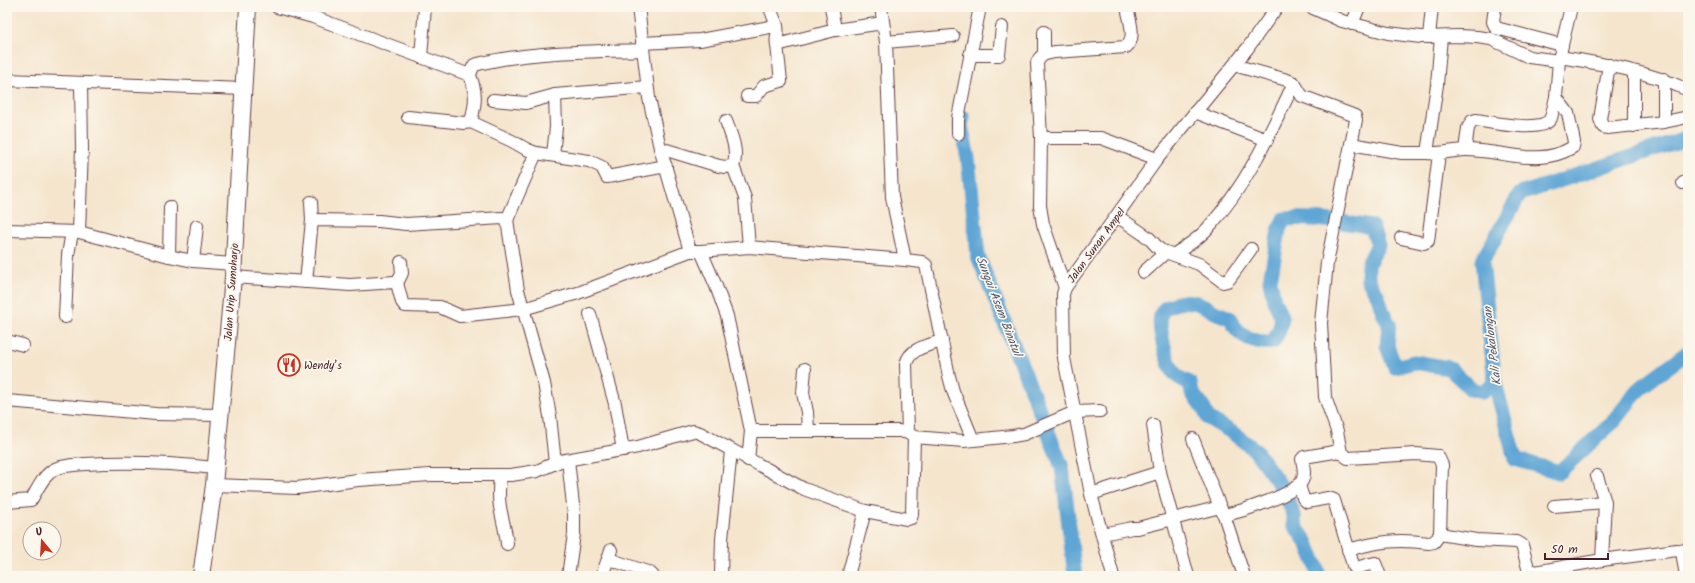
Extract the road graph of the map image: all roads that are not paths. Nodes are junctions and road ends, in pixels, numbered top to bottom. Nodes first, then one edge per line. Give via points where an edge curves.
1 (248, 7) edge
2 (277, 7) edge
3 (425, 7) edge
4 (638, 7) edge
5 (831, 7) edge
6 (882, 7) edge
7 (980, 7) edge
8 (1127, 7) edge
9 (1277, 7) edge
10 (1311, 7) edge
11 (1359, 7) edge
12 (1432, 7) edge
13 (1495, 7) edge
14 (1570, 7) edge
15 (770, 8) dead end
16 (1330, 11) edge
17 (884, 23) junction
18 (1352, 24) junction
19 (777, 26) junction
20 (1002, 27) dead end
21 (835, 30) junction
22 (1044, 32) dead end
23 (953, 36) dead end
24 (1435, 37) junction
25 (886, 42) junction
26 (777, 45) junction
27 (642, 46) junction
28 (1044, 54) junction
29 (1560, 54) junction
30 (971, 55) junction
31 (421, 57) junction
32 (1234, 65) junction
33 (1609, 65) junction
34 (1634, 72) junction
35 (469, 73) junction
36 (1664, 79) junction
37 (7, 80) edge
38 (81, 83) junction
39 (1294, 83) junction
40 (648, 87) junction
41 (244, 89) junction
42 (1688, 90) edge
43 (555, 95) junction
44 (748, 96) dead end
45 (1556, 97) junction
46 (494, 100) dead end
47 (1195, 112) junction
48 (408, 117) dead end
49 (1688, 117) edge
50 (726, 121) dead end
51 (471, 122) junction
52 (1664, 122) junction
53 (1634, 126) junction
54 (958, 134) dead end
55 (1041, 138) junction
56 (1267, 140) junction
57 (1351, 144) junction
58 (660, 148) junction
59 (1465, 150) junction
60 (536, 153) junction
61 (1433, 153) junction
62 (553, 155) junction
63 (1158, 159) junction
64 (666, 166) junction
65 (733, 166) junction
66 (311, 202) dead end
67 (170, 207) dead end
68 (1117, 216) junction
69 (312, 220) junction
70 (507, 220) junction
71 (196, 226) dead end
72 (7, 230) edge
73 (75, 232) junction
74 (1401, 238) dead end
75 (748, 247) junction
76 (1252, 249) dead end
77 (696, 251) junction
78 (1170, 253) junction
79 (169, 256) junction
80 (905, 260) junction
81 (193, 261) junction
82 (401, 262) dead end
83 (233, 270) junction
84 (1144, 272) dead end
85 (306, 282) junction
86 (397, 283) junction
87 (1065, 288) junction
88 (523, 309) junction
89 (590, 314) dead end
90 (65, 317) dead end
91 (7, 341) edge
92 (942, 341) junction
93 (23, 345) dead end
94 (805, 369) dead end
95 (7, 400) edge
96 (1100, 411) dead end
97 (1075, 412) junction
98 (221, 415) junction
99 (1153, 425) dead end
100 (751, 431) junction
101 (808, 431) junction
102 (911, 435) junction
103 (1193, 439) dead end
104 (973, 440) junction
105 (623, 450) junction
106 (731, 451) junction
107 (1340, 451) junction
108 (568, 460) junction
109 (748, 460) junction
110 (555, 463) junction
111 (215, 468) junction
112 (1160, 472) junction
113 (500, 475) junction
114 (1597, 476) dead end
115 (214, 485) junction
116 (1289, 490) junction
117 (1091, 494) junction
118 (7, 502) edge
119 (1605, 502) junction
120 (1554, 506) dead end
121 (865, 511) junction
122 (1222, 511) junction
123 (1175, 520) junction
124 (1102, 534) junction
125 (1440, 534) junction
126 (507, 544) dead end
127 (1348, 550) junction
128 (1685, 551) edge
129 (1602, 560) junction
130 (1536, 574) edge
131 (201, 576) edge
132 (568, 576) edge
133 (602, 576) edge
134 (653, 576) edge
135 (721, 576) edge
136 (848, 576) edge
137 (1113, 576) edge
138 (1188, 576) edge
139 (1244, 576) edge
140 (1380, 576) edge
141 (1686, 576) edge

1 - 41 main road, Jalan Urip Sumoharjo
2 - 31 street via 308,15
3 - 31 street
4 - 27 street
5 - 21 street
6 - 17 street
7 - 30 street
8 - 28 street via 1132,38 1126,47
9 - 32 street, Jalan Sunan Ampel
10 - 16 street
11 - 18 street
12 - 24 street
13 - 29 street via 1493,22 1496,28
14 - 29 street
15 - 19 street
16 - 18 street
17 - 21 street
17 - 25 street
18 - 24 street via 1388,33
19 - 26 street
19 - 27 street via 700,40
20 - 30 street via 999,55
21 - 26 street
22 - 28 street
23 - 25 street
24 - 29 street via 1491,39 1530,57
24 - 61 street via 1437,85
25 - 80 street via 892,197
26 - 44 street via 781,81 764,86 756,96
27 - 35 street via 522,56 474,64
27 - 40 street
28 - 55 street via 1039,58 1036,68
29 - 33 street
29 - 45 street
30 - 54 street via 958,118
31 - 35 street
32 - 39 street
32 - 47 street, Jalan Sunan Ampel
33 - 34 street
33 - 53 street via 1600,124 1607,128
34 - 36 street
34 - 53 street
35 - 51 street via 476,94
36 - 42 street
36 - 52 street
37 - 38 street
38 - 41 street
38 - 73 street via 82,149
39 - 56 street
39 - 57 street via 1307,100 1355,116
40 - 43 street
40 - 58 street
41 - 83 main road, Jalan Urip Sumoharjo
43 - 46 street via 526,103
43 - 62 street via 556,127
45 - 59 street via 1550,122 1543,125 1510,126 1472,121 1468,128
45 - 59 street via 1570,118 1574,146 1570,149 1552,157 1538,158
47 - 56 street
47 - 63 street, Jalan Sunan Ampel
48 - 51 street via 457,123
49 - 52 street
50 - 65 street via 736,160
51 - 60 street
52 - 53 street
55 - 63 street via 1101,138
55 - 87 street via 1040,206 1043,224
56 - 78 street via 1251,169 1208,229
57 - 61 street via 1402,153
57 - 107 street via 1327,263 1321,324 1325,397 1337,431
58 - 64 street
58 - 65 street via 719,166
59 - 61 street
60 - 62 street
60 - 70 street
61 - 74 street via 1428,241 1424,243
62 - 64 street via 589,161 602,167 607,177
63 - 68 street, Jalan Sunan Ampel
64 - 77 street
65 - 75 street via 745,198
66 - 69 street
67 - 79 street
68 - 78 street via 1149,238 1160,250
68 - 87 street, Jalan Sunan Ampel
69 - 70 street via 406,224 497,218
69 - 85 street
70 - 88 street
71 - 81 street
72 - 73 street
73 - 79 street
73 - 90 street via 68,255
75 - 77 street
75 - 80 street
76 - 78 street via 1230,278 1223,282 1199,264
77 - 88 street via 578,293
77 - 100 street via 716,286 727,316
78 - 84 street
79 - 81 street
80 - 92 street via 926,265
81 - 83 street
82 - 86 street via 402,273
83 - 85 street
83 - 98 main road, Jalan Urip Sumoharjo
85 - 86 street via 350,285
86 - 88 street via 405,306 440,307 460,316
87 - 97 street, Jalan Sunan Ampel via 1062,303 1064,358
88 - 110 street via 544,383
89 - 105 street via 612,393
91 - 93 street
92 - 102 street via 913,351 907,359
92 - 104 street via 953,391
94 - 101 street via 803,394
95 - 98 street via 156,414
96 - 97 street
97 - 104 street via 1018,435
97 - 117 street, Jalan Sunan Ampel
98 - 111 main road, Jalan Urip Sumoharjo
99 - 112 street
100 - 101 street
100 - 109 street
101 - 102 street via 900,430
102 - 104 street via 958,441
102 - 121 street via 910,518
103 - 122 street
105 - 106 street via 693,431
105 - 108 street
106 - 109 street
106 - 135 street
107 - 116 street via 1304,457 1304,475
107 - 125 street via 1348,458 1416,454 1438,456 1442,465
108 - 110 street
108 - 132 street via 574,534
109 - 121 street via 804,489
110 - 113 street via 537,471
111 - 115 main road, Jalan Urip Sumoharjo
111 - 118 street via 160,462 111,462 66,466 55,469 48,475 31,500
112 - 117 street
112 - 123 street
113 - 115 street via 430,474 297,488
113 - 126 street via 499,501 507,533
114 - 119 street
115 - 131 main road, Jalan Urip Sumoharjo
116 - 122 street via 1262,504
116 - 127 street via 1307,502 1328,498 1334,500
117 - 124 street, Jalan Sunan Ampel
119 - 120 street
119 - 129 street
121 - 136 street
122 - 123 street
122 - 139 street
123 - 124 street
123 - 138 street
124 - 137 street, Jalan Sunan Ampel
125 - 127 street via 1434,542 1429,543 1394,540
125 - 130 street via 1476,540 1517,542 1522,545 1528,568
127 - 140 street via 1355,568 1375,563
128 - 129 street
128 - 141 street
129 - 130 street
133 - 134 street via 610,554

